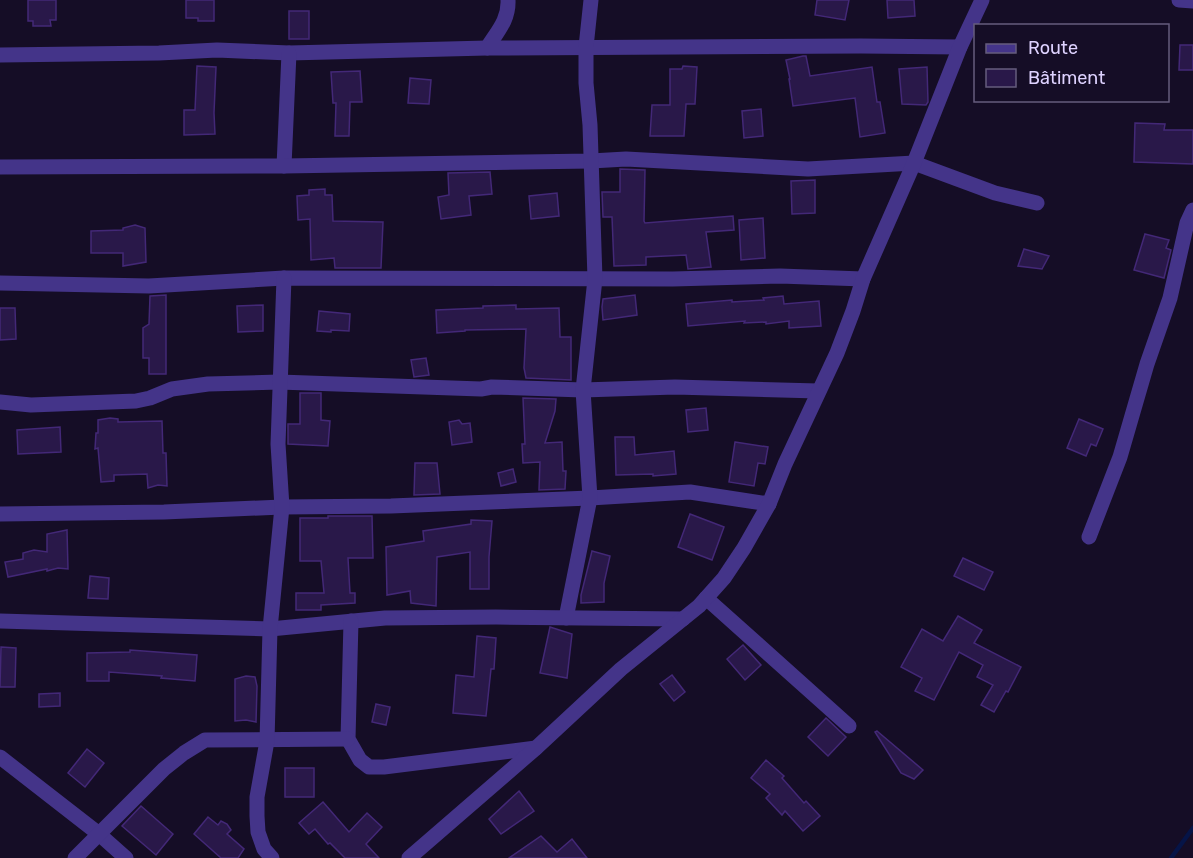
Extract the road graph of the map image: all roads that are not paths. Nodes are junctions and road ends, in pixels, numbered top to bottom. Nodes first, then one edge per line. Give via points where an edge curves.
1 (508, 0) edge
2 (591, 0) edge
3 (982, 0) edge
4 (1179, 0) edge
5 (1193, 2) edge
6 (586, 47) junction
7 (960, 47) junction
8 (487, 48) junction
9 (289, 52) junction
10 (0, 55) edge
11 (591, 161) junction
12 (914, 163) junction
13 (284, 166) junction
14 (0, 167) edge
15 (1037, 203) dead end
16 (1193, 210) edge
17 (284, 278) junction
18 (595, 279) junction
19 (863, 279) junction
20 (0, 283) edge
21 (279, 382) junction
22 (583, 390) junction
23 (818, 391) junction
24 (0, 402) edge
25 (590, 498) junction
26 (769, 504) junction
27 (282, 507) junction
28 (0, 514) edge
29 (1089, 537) dead end
30 (706, 598) junction
31 (566, 618) junction
32 (683, 619) junction
33 (0, 621) edge
34 (351, 621) junction
35 (270, 629) junction
36 (849, 726) dead end
37 (348, 740) junction
38 (267, 741) junction
39 (536, 748) junction
40 (0, 757) edge
41 (99, 834) junction
42 (75, 858) edge
43 (126, 858) edge
44 (272, 858) edge
45 (409, 858) edge

1 - 8 street via 505,22
2 - 6 street
3 - 7 street
4 - 5 street
6 - 7 street
6 - 8 street
6 - 11 street
7 - 12 street
8 - 9 street
9 - 10 street
9 - 13 street
11 - 12 street via 626,159 808,169
11 - 13 street
11 - 18 street
12 - 15 street via 995,193
12 - 19 street
13 - 14 street
16 - 29 street via 1120,457
17 - 18 street
17 - 20 street via 149,286
17 - 21 street
18 - 19 street
18 - 22 street
19 - 23 street via 837,353
21 - 22 street
21 - 24 street via 196,385 136,400 32,405
21 - 27 street
22 - 23 street via 675,387
22 - 25 street
23 - 26 street
25 - 26 street via 690,492
25 - 27 street
25 - 31 street
26 - 30 street via 724,578
27 - 28 street
27 - 35 street
30 - 32 street
30 - 36 street
31 - 32 street
31 - 34 street
32 - 39 street via 621,669
33 - 35 street
34 - 35 street
34 - 37 street
35 - 38 street
37 - 38 street
37 - 39 street via 369,767
38 - 41 street via 205,740 164,769
38 - 44 street via 257,816 264,849
39 - 45 street
40 - 41 street
41 - 42 street
41 - 43 street

